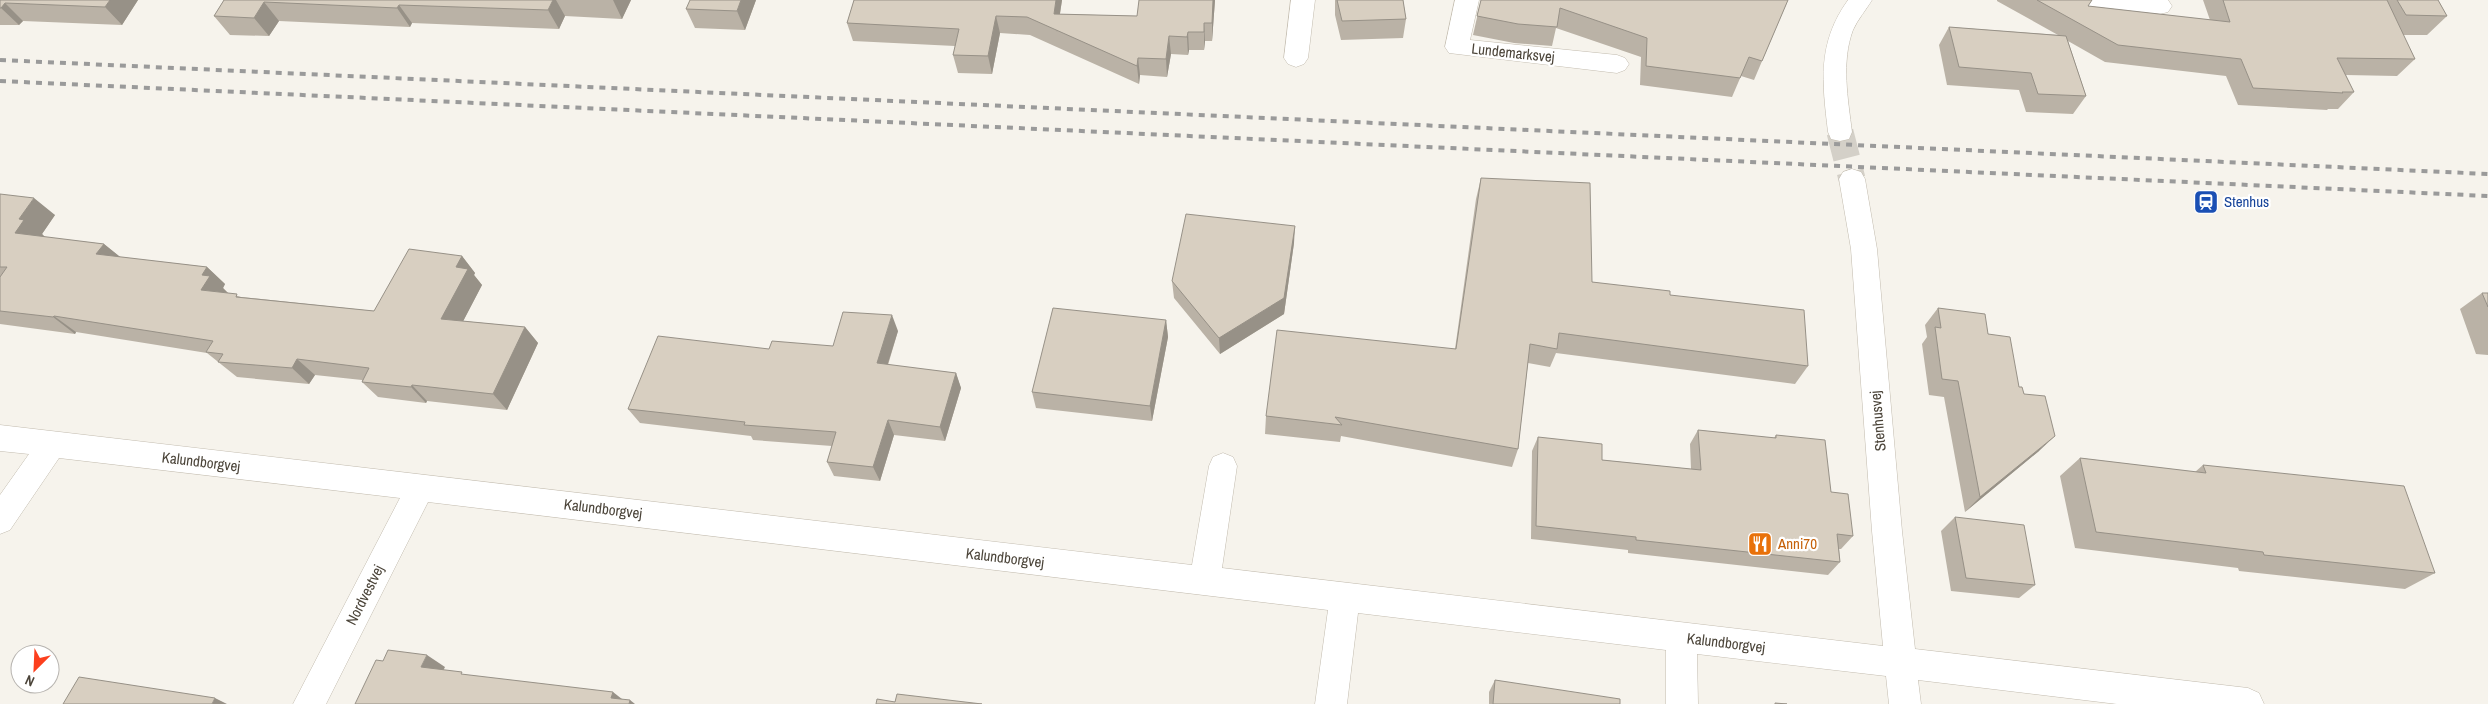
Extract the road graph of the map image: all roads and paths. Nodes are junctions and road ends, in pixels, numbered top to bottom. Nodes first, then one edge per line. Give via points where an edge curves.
1 (1304, 0) edge
2 (1467, 0) edge
3 (1860, 0) edge
4 (2095, 0) edge
5 (2160, 6) dead end
6 (1296, 58) dead end
7 (1617, 64) dead end
8 (1840, 132) tunnel mouth
9 (1852, 179) tunnel mouth
10 (0, 438) edge
11 (52, 444) junction
12 (1223, 466) dead end
13 (422, 487) junction
14 (0, 520) edge
15 (1206, 582) junction
16 (1345, 599) junction
17 (1680, 638) junction
18 (1902, 664) junction
19 (309, 704) edge
20 (1331, 704) edge
21 (1682, 704) edge
22 (1905, 704) edge
23 (2248, 704) edge

1 - 6 street
2 - 7 street, Lundemarksvej via 1456,47
3 - 8 street via 1837,40 1834,54 1833,78
4 - 5 street
9 - 18 street, Stenhusvej via 1864,249 1887,531
10 - 11 street, Kalundborgvej
11 - 13 street, Kalundborgvej
11 - 14 street
12 - 15 street
13 - 15 street, Kalundborgvej
13 - 19 street, Nordvestvej
15 - 16 street, Kalundborgvej
16 - 17 street, Kalundborgvej
16 - 20 street
17 - 18 street, Kalundborgvej
17 - 21 street
18 - 22 street, Stenhusvej
18 - 23 street, Kalundborgvej

